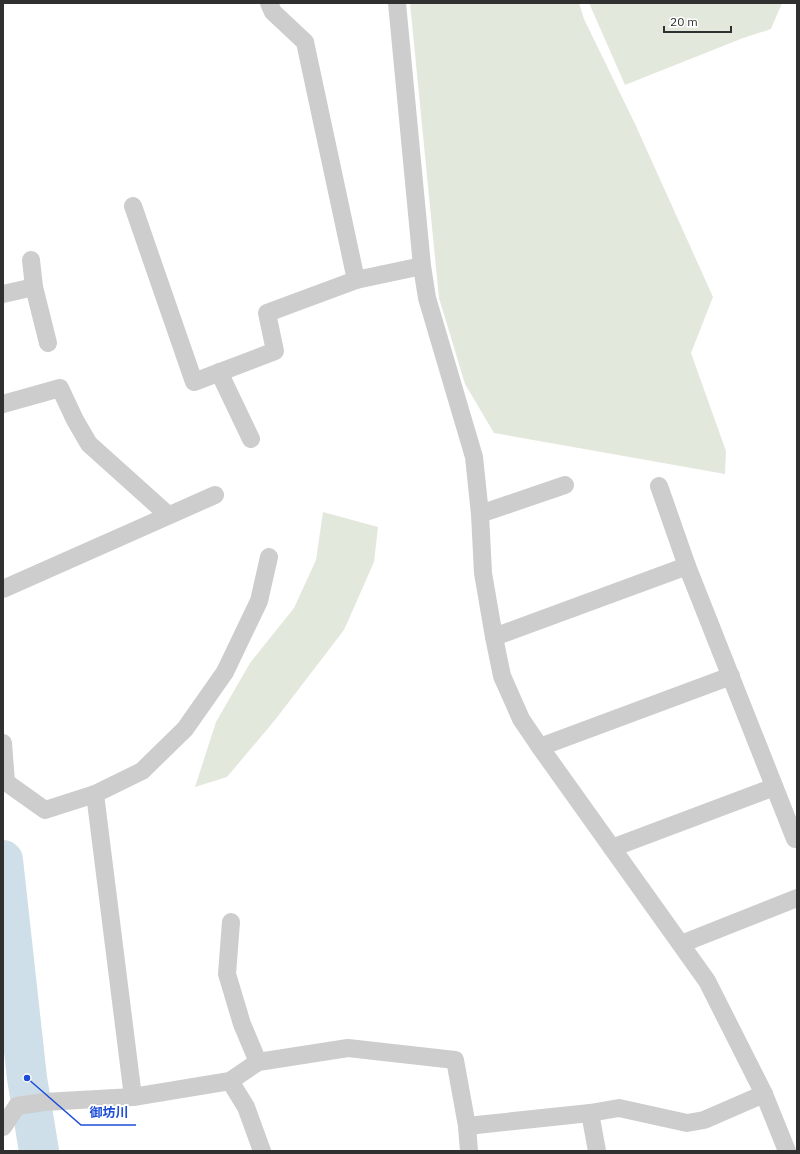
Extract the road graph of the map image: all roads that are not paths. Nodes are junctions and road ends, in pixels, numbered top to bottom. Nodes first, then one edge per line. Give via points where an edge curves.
1 (269, 3) edge
2 (397, 3) edge
3 (133, 206) dead end
4 (31, 260) dead end
5 (422, 266) junction
6 (356, 280) junction
7 (34, 287) junction
8 (3, 294) edge
9 (48, 342) dead end
10 (219, 372) junction
11 (3, 404) edge
12 (251, 439) dead end
13 (565, 485) dead end
14 (659, 486) dead end
15 (215, 496) dead end
16 (480, 514) junction
17 (168, 516) junction
18 (268, 557) dead end
19 (687, 566) junction
20 (3, 589) edge
21 (494, 637) junction
22 (731, 676) junction
23 (3, 743) edge
24 (540, 747) junction
25 (5, 781) edge
26 (774, 787) junction
27 (95, 794) junction
28 (795, 839) dead end
29 (612, 848) junction
30 (797, 898) edge
31 (231, 922) dead end
32 (681, 944) junction
33 (258, 1062) junction
34 (230, 1081) junction
35 (764, 1094) junction
36 (133, 1097) junction
37 (590, 1113) junction
38 (467, 1126) junction
39 (3, 1128) edge
40 (262, 1151) edge
41 (469, 1151) edge
42 (597, 1151) edge
43 (787, 1151) edge

1 - 6 street via 273,12 305,42
2 - 5 street
3 - 10 street via 194,382
4 - 7 street
5 - 6 street
5 - 16 street via 427,298 474,457
6 - 10 street via 267,313 275,351
7 - 8 street
7 - 9 street
10 - 12 street
11 - 17 street via 60,388 89,444
13 - 16 street
14 - 19 street
15 - 17 street
16 - 21 street via 483,573
17 - 20 street
18 - 27 street via 259,601 225,672 184,729 142,771
19 - 21 street
19 - 22 street
21 - 24 street via 502,676 522,719
22 - 24 street
22 - 26 street
23 - 25 street
24 - 29 street
25 - 27 street via 45,810
26 - 28 street
26 - 29 street
27 - 36 street
29 - 32 street
30 - 32 street
31 - 33 street via 227,974 242,1024
32 - 35 street via 708,981
33 - 34 street
33 - 38 street via 348,1048 455,1060
34 - 36 street
34 - 40 street via 246,1107
35 - 37 street via 704,1120 687,1123 619,1108
35 - 43 street
36 - 39 street via 25,1104 17,1106
37 - 38 street
37 - 42 street
38 - 41 street

